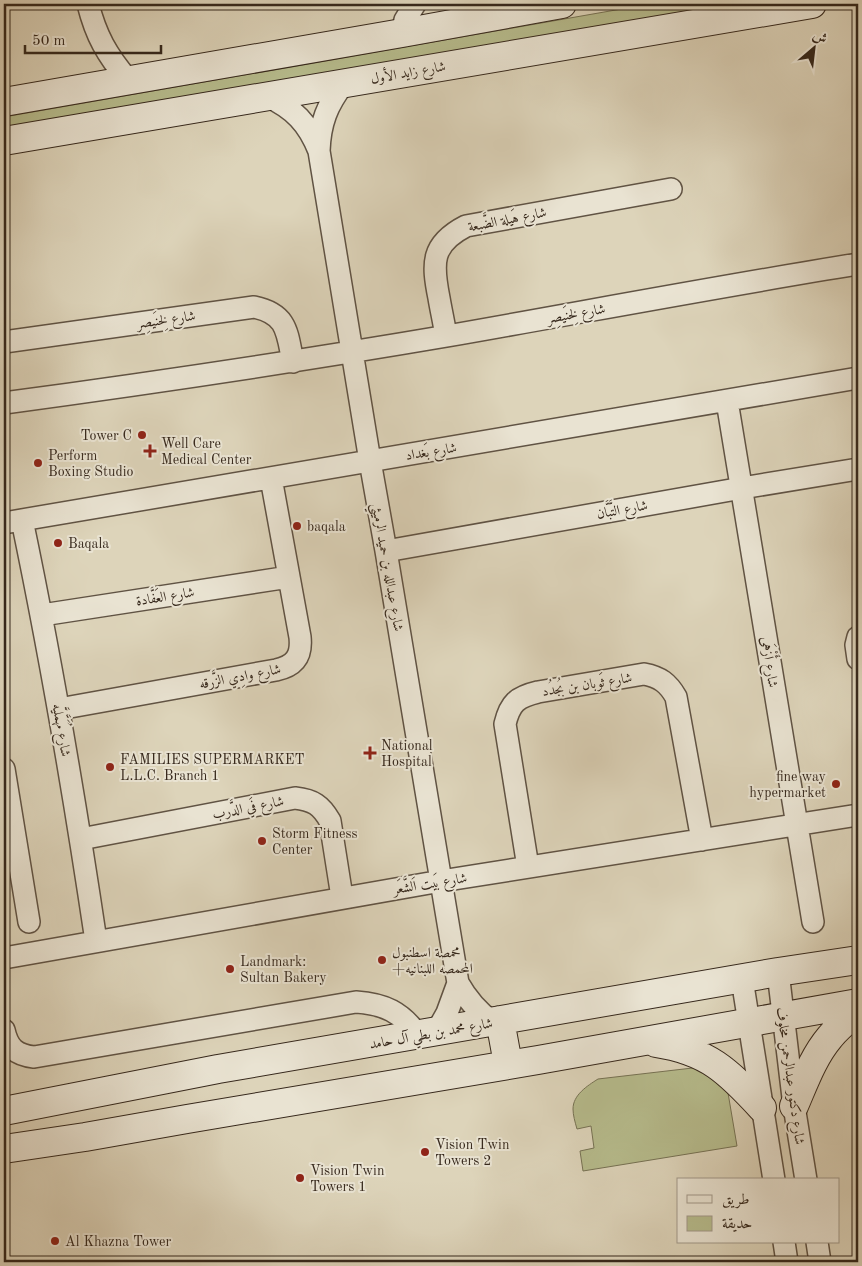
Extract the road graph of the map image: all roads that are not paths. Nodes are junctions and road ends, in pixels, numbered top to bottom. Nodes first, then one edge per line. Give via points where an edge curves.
1 (88, 4) edge
2 (415, 4) edge
3 (562, 4) edge
4 (812, 4) edge
5 (402, 33) junction
6 (128, 80) junction
7 (344, 83) junction
8 (267, 96) junction
9 (4, 102) edge
10 (4, 141) edge
11 (319, 151) junction
12 (671, 189) dead end
13 (858, 264) edge
14 (446, 336) junction
15 (4, 342) edge
16 (352, 352) junction
17 (293, 362) junction
18 (858, 378) edge
19 (727, 401) junction
20 (4, 403) edge
21 (370, 461) junction
22 (858, 469) edge
23 (271, 478) junction
24 (742, 488) junction
25 (13, 521) edge
26 (386, 551) junction
27 (289, 577) junction
28 (42, 615) junction
29 (858, 637) edge
30 (858, 659) edge
31 (59, 709) junction
32 (4, 768) edge
33 (858, 815) edge
34 (797, 825) junction
35 (81, 839) junction
36 (702, 840) junction
37 (528, 867) junction
38 (441, 881) junction
39 (342, 897) junction
40 (29, 922) dead end
41 (814, 922) dead end
42 (96, 941) junction
43 (4, 958) edge
44 (858, 960) edge
45 (778, 972) junction
46 (742, 979) junction
47 (458, 983) junction
48 (858, 1004) edge
49 (858, 1011) edge
50 (782, 1017) junction
51 (496, 1021) junction
52 (749, 1022) junction
53 (4, 1030) edge
54 (428, 1033) junction
55 (645, 1041) junction
56 (508, 1064) junction
57 (794, 1106) junction
58 (762, 1108) junction
59 (4, 1111) edge
60 (4, 1149) edge
61 (774, 1178) edge
62 (806, 1178) edge
63 (784, 1244) edge
64 (817, 1244) edge
65 (787, 1262) edge
66 (820, 1262) edge

1 - 6 street via 101,42
2 - 5 street via 405,20
3 - 5 street
4 - 7 street, شارع زايد الأول
5 - 6 street
6 - 9 street
7 - 8 street, شارع زايد الأول
7 - 11 street, شارع عبدالله بن حميد الرميثي via 325,115
8 - 10 street, شارع زايد الأول
8 - 11 street, شارع عبدالله بن حميد الرميثي via 294,112 305,124
11 - 16 street, شارع عبدالله بن حميد الرميثي
12 - 14 street, شارع هَيلة الضَّبعة via 466,226 454,232 437,255 434,270
13 - 14 street, شارع لِخنَيصِر
14 - 16 street, شارع لِخنَيصِر
15 - 17 street, شارع لِخنَيصِر via 254,307 274,314 281,321 287,330
16 - 17 street, شارع لِخنَيصِر
16 - 21 street, شارع عبدالله بن حميد الرميثي
17 - 20 street, شارع لِخنَيصِر
18 - 19 street, شارع بَغداد
19 - 21 street, شارع بَغداد
19 - 24 street, شارع أَزْهَى
21 - 23 street, شارع بَغداد
21 - 26 street, شارع عبدالله بن حميد الرميثي
22 - 24 street, شارع التَّبَّان
23 - 25 street, شارع بَغداد
23 - 27 street, شارع وادِي الزَّرقه
24 - 26 street, شارع التَّبَّان
24 - 34 street, شارع أَزْهَى
25 - 28 street, شارع مُهَمَّليَّه
26 - 38 street, شارع عبدالله بن حميد الرميثي
27 - 28 street, شارع العَفَّادة
27 - 31 street, شارع وادِي الزَّرقه via 301,646 293,663 285,668
28 - 31 street, شارع مُهَمَّليَّه
29 - 30 street
31 - 35 street, شارع مُهَمَّليَّه
32 - 40 street
33 - 34 street, شارع بَيت اَلشَّعَر
34 - 36 street, شارع بَيت اَلشَّعَر
34 - 41 street, شارع أَزْهَى
35 - 39 street, شارع فَي الدَّرب via 295,798 306,799 324,811 330,821
35 - 42 street, شارع مُهَمَّليَّه
36 - 37 street, شارع بَيت اَلشَّعَر
36 - 37 street, شارع ثَوبان بن بُجدُد via 676,696 664,680 644,674 526,694 508,712 506,724
37 - 38 street, شارع بَيت اَلشَّعَر
38 - 39 street, شارع بَيت اَلشَّعَر
38 - 47 street, شارع عبدالله بن حميد الرميثي
39 - 42 street, شارع بَيت اَلشَّعَر
42 - 43 street, شارع بَيت اَلشَّعَر
44 - 45 street, شارع محمد بن بطي آل حامد
45 - 46 street, شارع محمد بن بطي آل حامد
45 - 50 street, شارع دكتور عبدالرحمن مخلوف
46 - 51 street, شارع محمد بن بطي آل حامد
46 - 52 street
47 - 51 street, شارع عبدالله بن حميد الرميثي via 476,1009
47 - 54 street via 447,1012
48 - 50 street
49 - 57 street via 829,1038 817,1055
50 - 52 street
50 - 57 street, شارع دكتور عبدالرحمن مخلوف
51 - 54 street, شارع محمد بن بطي آل حامد
51 - 56 street
52 - 55 street
52 - 58 street
53 - 54 street via 16,1052 34,1057 356,1002 392,1010
54 - 59 street, شارع محمد بن بطي آل حامد via 218,1069
55 - 56 street
55 - 58 street via 682,1048 717,1064
56 - 60 street
57 - 62 street, شارع دكتور عبدالرحمن مخلوف
58 - 61 street
63 - 65 street
64 - 66 street

